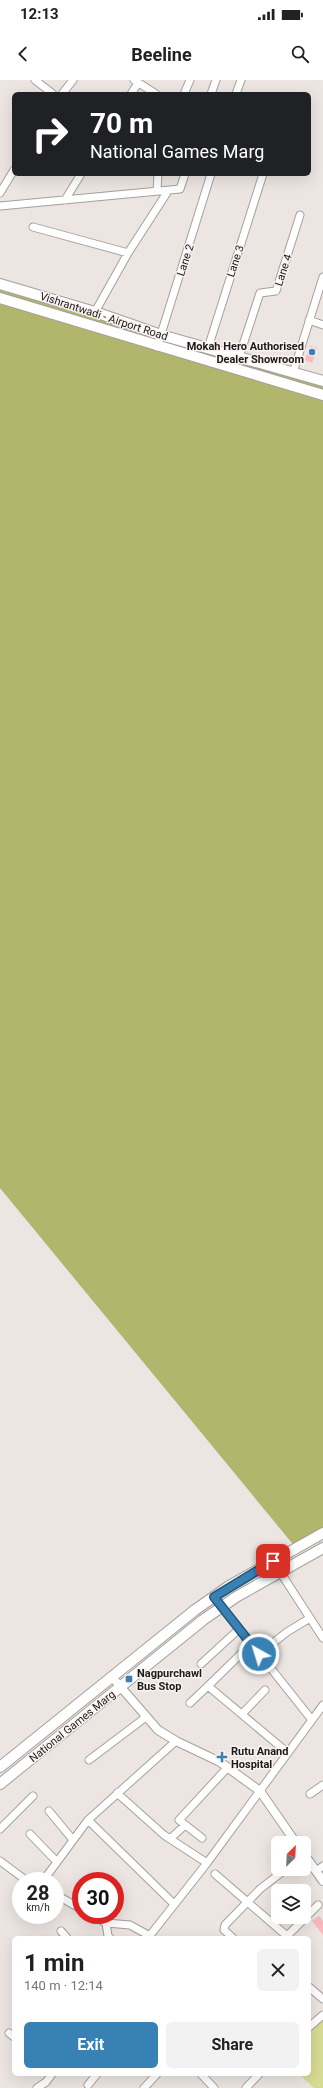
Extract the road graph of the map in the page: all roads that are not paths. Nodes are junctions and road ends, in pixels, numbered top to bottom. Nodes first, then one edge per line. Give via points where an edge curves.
1 (35, 80) edge
2 (73, 80) edge
3 (190, 80) edge
4 (216, 80) edge
5 (241, 80) edge
6 (136, 82) edge
7 (50, 92) edge
8 (64, 92) edge
9 (132, 92) edge
10 (153, 92) edge
11 (185, 92) edge
12 (212, 92) edge
13 (237, 92) edge
14 (12, 173) edge
15 (80, 176) edge
16 (158, 176) edge
17 (183, 176) edge
18 (210, 176) edge
19 (262, 176) edge
20 (157, 191) junction
21 (168, 191) junction
22 (0, 193) edge
23 (65, 200) junction
24 (0, 206) edge
25 (300, 215) dead end
26 (33, 227) dead end
27 (128, 253) junction
28 (323, 277) edge
29 (0, 284) edge
30 (0, 298) edge
31 (96, 312) junction
32 (309, 320) junction
33 (323, 325) edge
34 (161, 335) junction
35 (157, 346) junction
36 (208, 348) junction
37 (239, 357) junction
38 (293, 373) junction
39 (323, 381) edge
40 (323, 396) edge
41 (323, 1533) edge
42 (323, 1548) edge
43 (273, 1561) junction
44 (280, 1572) junction
45 (214, 1597) junction
46 (221, 1607) junction
47 (310, 1618) junction
48 (239, 1629) junction
49 (323, 1638) edge
50 (251, 1644) junction
51 (259, 1654) junction
52 (201, 1664) dead end
53 (112, 1677) junction
54 (208, 1686) junction
55 (120, 1687) junction
56 (265, 1690) dead end
57 (190, 1703) dead end
58 (323, 1705) edge
59 (242, 1714) junction
60 (146, 1717) junction
61 (312, 1720) junction
62 (176, 1741) junction
63 (288, 1753) junction
64 (89, 1760) dead end
65 (0, 1767) edge
66 (228, 1767) junction
67 (0, 1784) edge
68 (323, 1785) edge
69 (260, 1791) junction
70 (117, 1793) junction
71 (310, 1794) dead end
72 (33, 1796) dead end
73 (49, 1811) dead end
74 (88, 1820) junction
75 (185, 1825) junction
76 (0, 1829) edge
77 (30, 1834) dead end
78 (291, 1836) edge
79 (202, 1838) dead end
80 (170, 1839) junction
81 (73, 1840) junction
82 (0, 1861) edge
83 (311, 1861) edge
84 (57, 1862) junction
85 (207, 1863) junction
86 (319, 1868) edge
87 (15, 1872) edge
88 (50, 1872) edge
89 (215, 1874) dead end
90 (278, 1876) edge
91 (323, 1881) edge
92 (248, 1901) junction
93 (174, 1904) junction
94 (318, 1905) dead end
95 (106, 1924) edge
96 (124, 1924) edge
97 (60, 1931) dead end
98 (65, 1936) edge
99 (108, 1936) edge
100 (148, 1936) edge
101 (150, 1936) edge
102 (231, 1936) edge
103 (285, 1936) edge
104 (287, 1936) edge
105 (311, 1988) edge
106 (323, 1999) edge
107 (323, 2015) edge
108 (311, 2025) edge
109 (50, 2076) edge
110 (95, 2076) edge
111 (155, 2076) edge
112 (203, 2076) edge
113 (256, 2076) edge
114 (88, 2085) dead end
115 (37, 2088) edge
116 (144, 2088) edge
117 (214, 2088) edge
118 (246, 2088) edge

1 - 7 street
2 - 8 street
3 - 11 street
4 - 12 street
5 - 13 street
6 - 9 street
6 - 10 street
14 - 22 street
15 - 23 street
16 - 20 street
17 - 21 street via 180,189
18 - 34 street, Lane 2
19 - 36 street, Lane 3
20 - 21 street
20 - 23 street
21 - 27 street
23 - 24 street
25 - 37 street, Lane 4 via 276,291 260,292
26 - 27 street
27 - 31 street
28 - 32 street
29 - 31 main road, Vishrantwadi - Airport Road
30 - 35 main road, Vishrantwadi - Airport Road
31 - 34 main road, Vishrantwadi - Airport Road
32 - 33 street
32 - 38 street
34 - 35 street, Lane 2
34 - 36 main road, Vishrantwadi - Airport Road
35 - 40 main road, Vishrantwadi - Airport Road
36 - 37 main road, Vishrantwadi - Airport Road
37 - 38 main road, Vishrantwadi - Airport Road
38 - 39 main road, Vishrantwadi - Airport Road
41 - 43 main road, National Games Marg
42 - 44 main road, National Games Marg
43 - 44 street
43 - 45 main road, National Games Marg
44 - 46 main road, National Games Marg
44 - 47 street
45 - 46 street
45 - 53 main road, National Games Marg
46 - 48 street
46 - 55 main road, National Games Marg
47 - 49 street
47 - 51 street
48 - 50 street
48 - 52 street
50 - 51 street
50 - 54 street
51 - 61 street
53 - 55 street
53 - 65 main road, National Games Marg
54 - 57 street
54 - 59 street
55 - 60 street
55 - 67 main road, National Games Marg
56 - 59 street
58 - 61 street
59 - 63 street
60 - 62 street via 158,1730
60 - 64 street
61 - 63 street
62 - 66 street
62 - 70 street
63 - 69 street
66 - 69 street
66 - 75 street via 179,1820
68 - 71 street
69 - 78 street
69 - 85 street
70 - 74 street
70 - 80 street
72 - 76 street
73 - 81 street
74 - 81 street
74 - 93 street
75 - 79 street
75 - 80 street
77 - 84 street
80 - 85 street
81 - 84 street
82 - 87 street
83 - 86 street
84 - 88 street
85 - 93 street
86 - 91 street
89 - 92 street
90 - 92 street
92 - 102 street via 225,1925 224,1930
92 - 103 street
93 - 101 street
94 - 104 street
95 - 99 street
96 - 100 street via 130,1924
97 - 98 street
105 - 106 street
107 - 108 street
109 - 115 street
110 - 114 street
111 - 116 street
112 - 117 street
113 - 118 street

